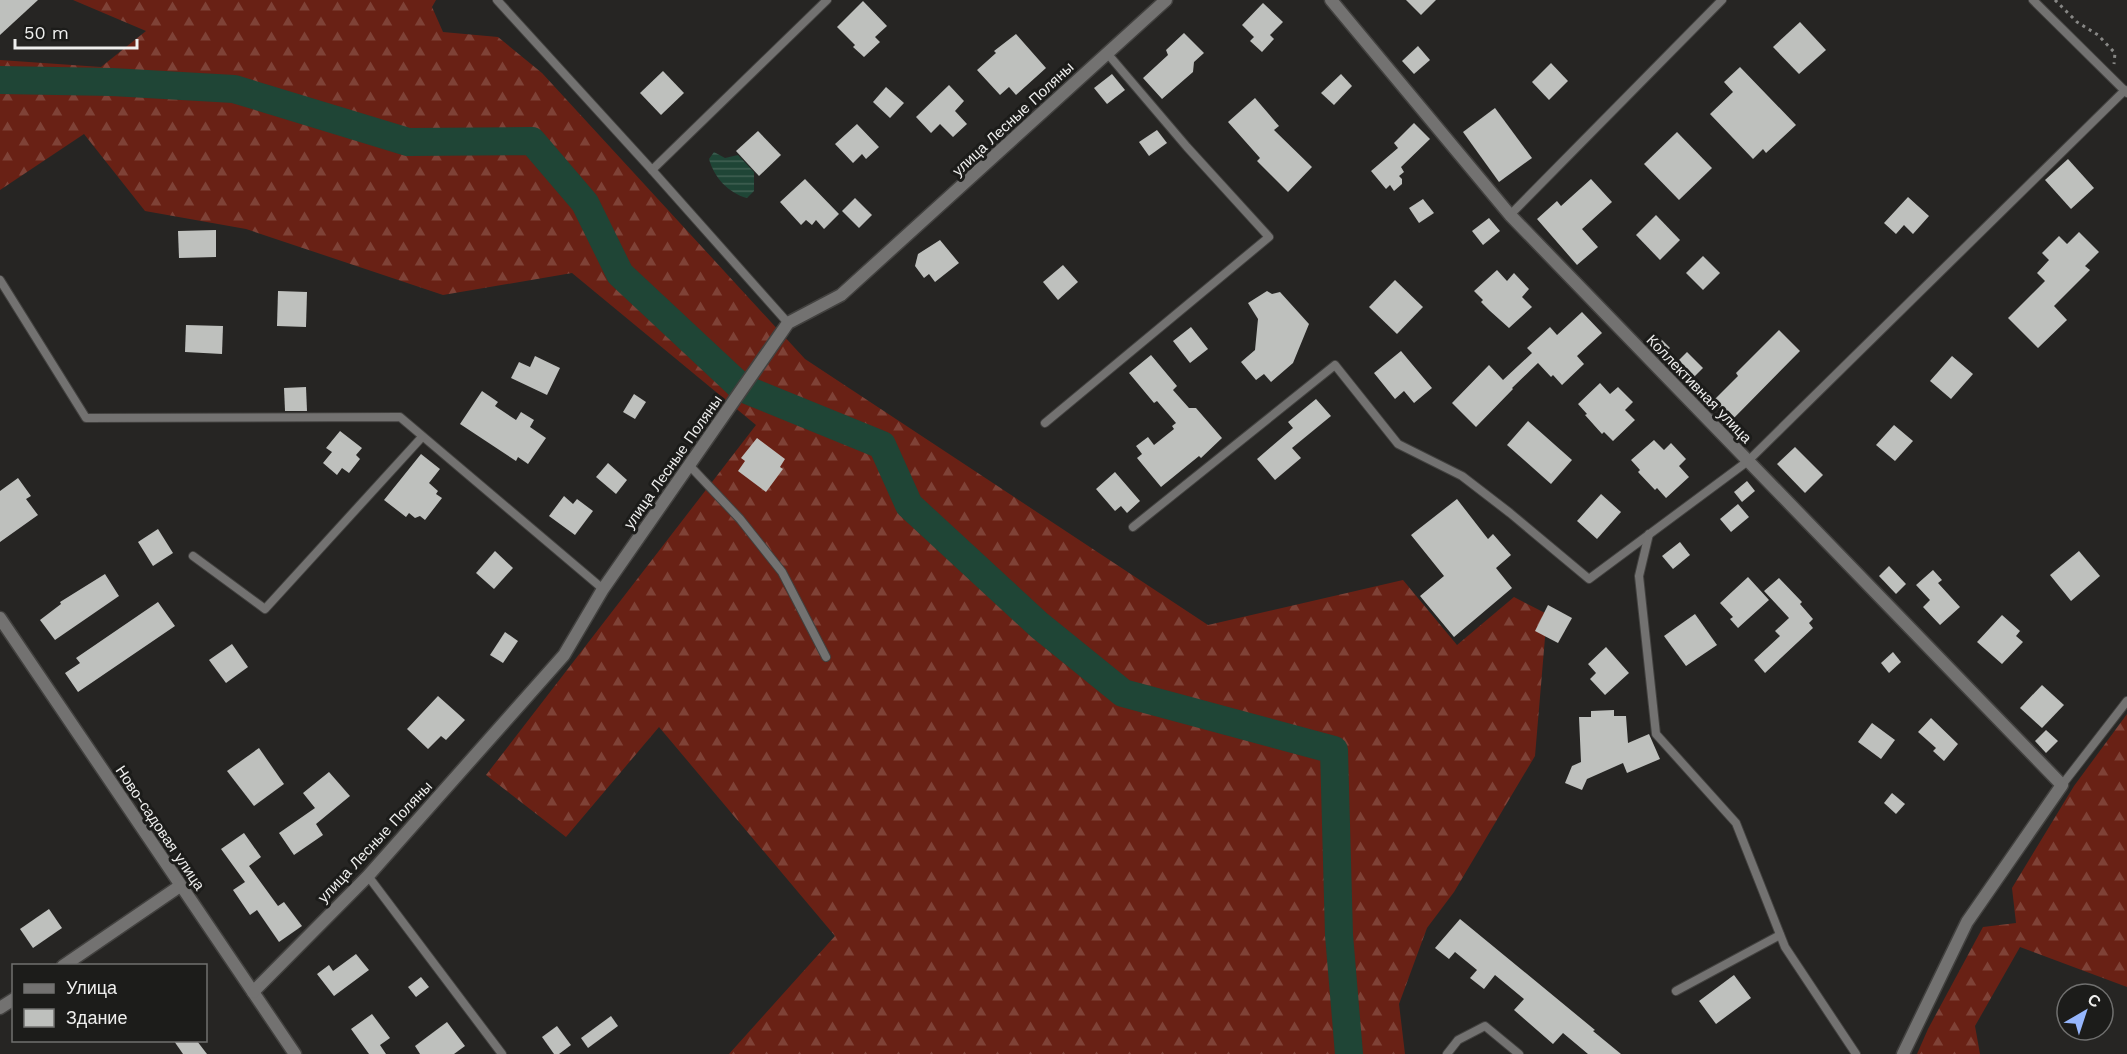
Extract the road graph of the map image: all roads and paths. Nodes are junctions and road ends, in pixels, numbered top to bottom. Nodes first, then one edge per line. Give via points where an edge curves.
1 (497, 0) edge
2 (827, 0) edge
3 (1166, 0) edge
4 (1331, 0) edge
5 (1722, 0) edge
6 (2033, 0) edge
7 (2055, 0) edge
8 (1107, 53) junction
9 (2113, 79) junction
10 (2126, 91) edge
11 (652, 170) junction
12 (1510, 215) junction
13 (0, 280) edge
14 (788, 323) junction
15 (1045, 423) dead end
16 (422, 437) junction
17 (1748, 461) junction
18 (689, 465) junction
19 (1133, 527) dead end
20 (1649, 534) junction
21 (193, 556) dead end
22 (603, 590) junction
23 (0, 618) edge
24 (826, 657) dead end
25 (2127, 701) edge
26 (2062, 785) junction
27 (368, 876) junction
28 (180, 886) junction
29 (1780, 935) junction
30 (66, 964) edge
31 (1676, 991) dead end
32 (253, 992) junction
33 (296, 1054) edge
34 (502, 1054) edge
35 (1447, 1054) edge
36 (1519, 1054) edge
37 (1856, 1054) edge
38 (1904, 1054) edge

1 - 11 lane
2 - 11 lane
3 - 8 street, улица Лесные Поляны
4 - 12 street, Коллективная улица
5 - 12 lane
6 - 9 lane
7 - 9 path via 2115,53
8 - 14 street, улица Лесные Поляны via 841,295
8 - 15 lane via 1269,237
9 - 10 lane
10 - 17 lane
11 - 14 lane
12 - 17 street, Коллективная улица
13 - 16 lane via 86,418 400,417
14 - 18 street, улица Лесные Поляны
16 - 21 lane via 265,609
16 - 22 lane
17 - 20 lane
17 - 26 street, Коллективная улица
18 - 22 street, улица Лесные Поляны
18 - 24 lane via 740,519 782,573
19 - 20 lane via 1335,365 1398,444 1462,476 1589,579
20 - 29 lane via 1639,576 1656,735 1736,823
22 - 27 street, улица Лесные Поляны via 564,655
23 - 28 street, Ново-садовая улица
25 - 26 lane
26 - 38 street via 1967,922
27 - 32 street, улица Лесные Поляны
27 - 34 lane
28 - 30 street
28 - 32 street, Ново-садовая улица
29 - 31 lane
29 - 37 lane
32 - 33 street, Ново-садовая улица
35 - 36 lane via 1458,1040 1485,1026

